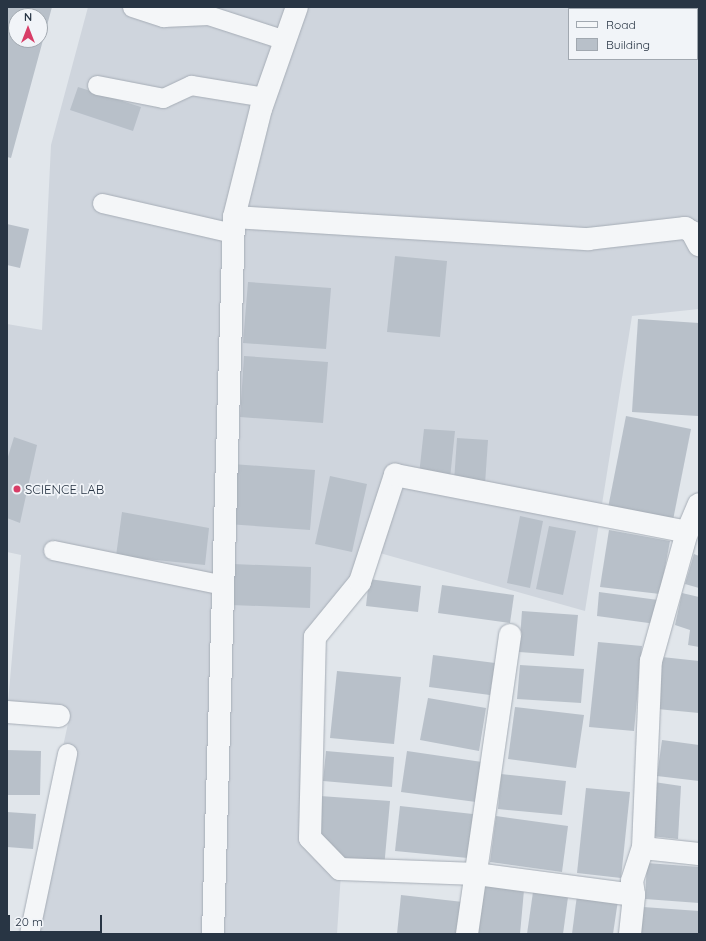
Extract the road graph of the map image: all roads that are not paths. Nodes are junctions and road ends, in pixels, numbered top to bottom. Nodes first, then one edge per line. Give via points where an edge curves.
1 (132, 7) edge
2 (297, 7) edge
3 (285, 40) junction
4 (97, 85) dead end
5 (264, 97) junction
6 (102, 203) dead end
7 (233, 225) junction
8 (699, 245) edge
9 (699, 504) edge
10 (687, 532) junction
11 (53, 550) dead end
12 (223, 585) junction
13 (510, 635) dead end
14 (7, 712) edge
15 (60, 716) dead end
16 (67, 753) dead end
17 (643, 848) junction
18 (699, 854) edge
19 (477, 874) junction
20 (634, 895) junction
21 (30, 934) edge
22 (213, 934) edge
23 (467, 934) edge
24 (630, 934) edge

1 - 3 lane via 163,17 208,15
2 - 3 street
3 - 5 street
4 - 5 lane via 163,98 191,85
5 - 7 street
6 - 7 lane
7 - 8 street via 588,239 685,228 692,232
7 - 12 street
9 - 10 street
10 - 17 street via 651,661
10 - 19 street via 395,476 360,582 314,637 310,838 340,869
11 - 12 lane
12 - 22 street
13 - 19 street
14 - 15 street
16 - 21 lane
17 - 18 street
17 - 20 street via 632,881
19 - 20 street
19 - 23 street
20 - 24 street

